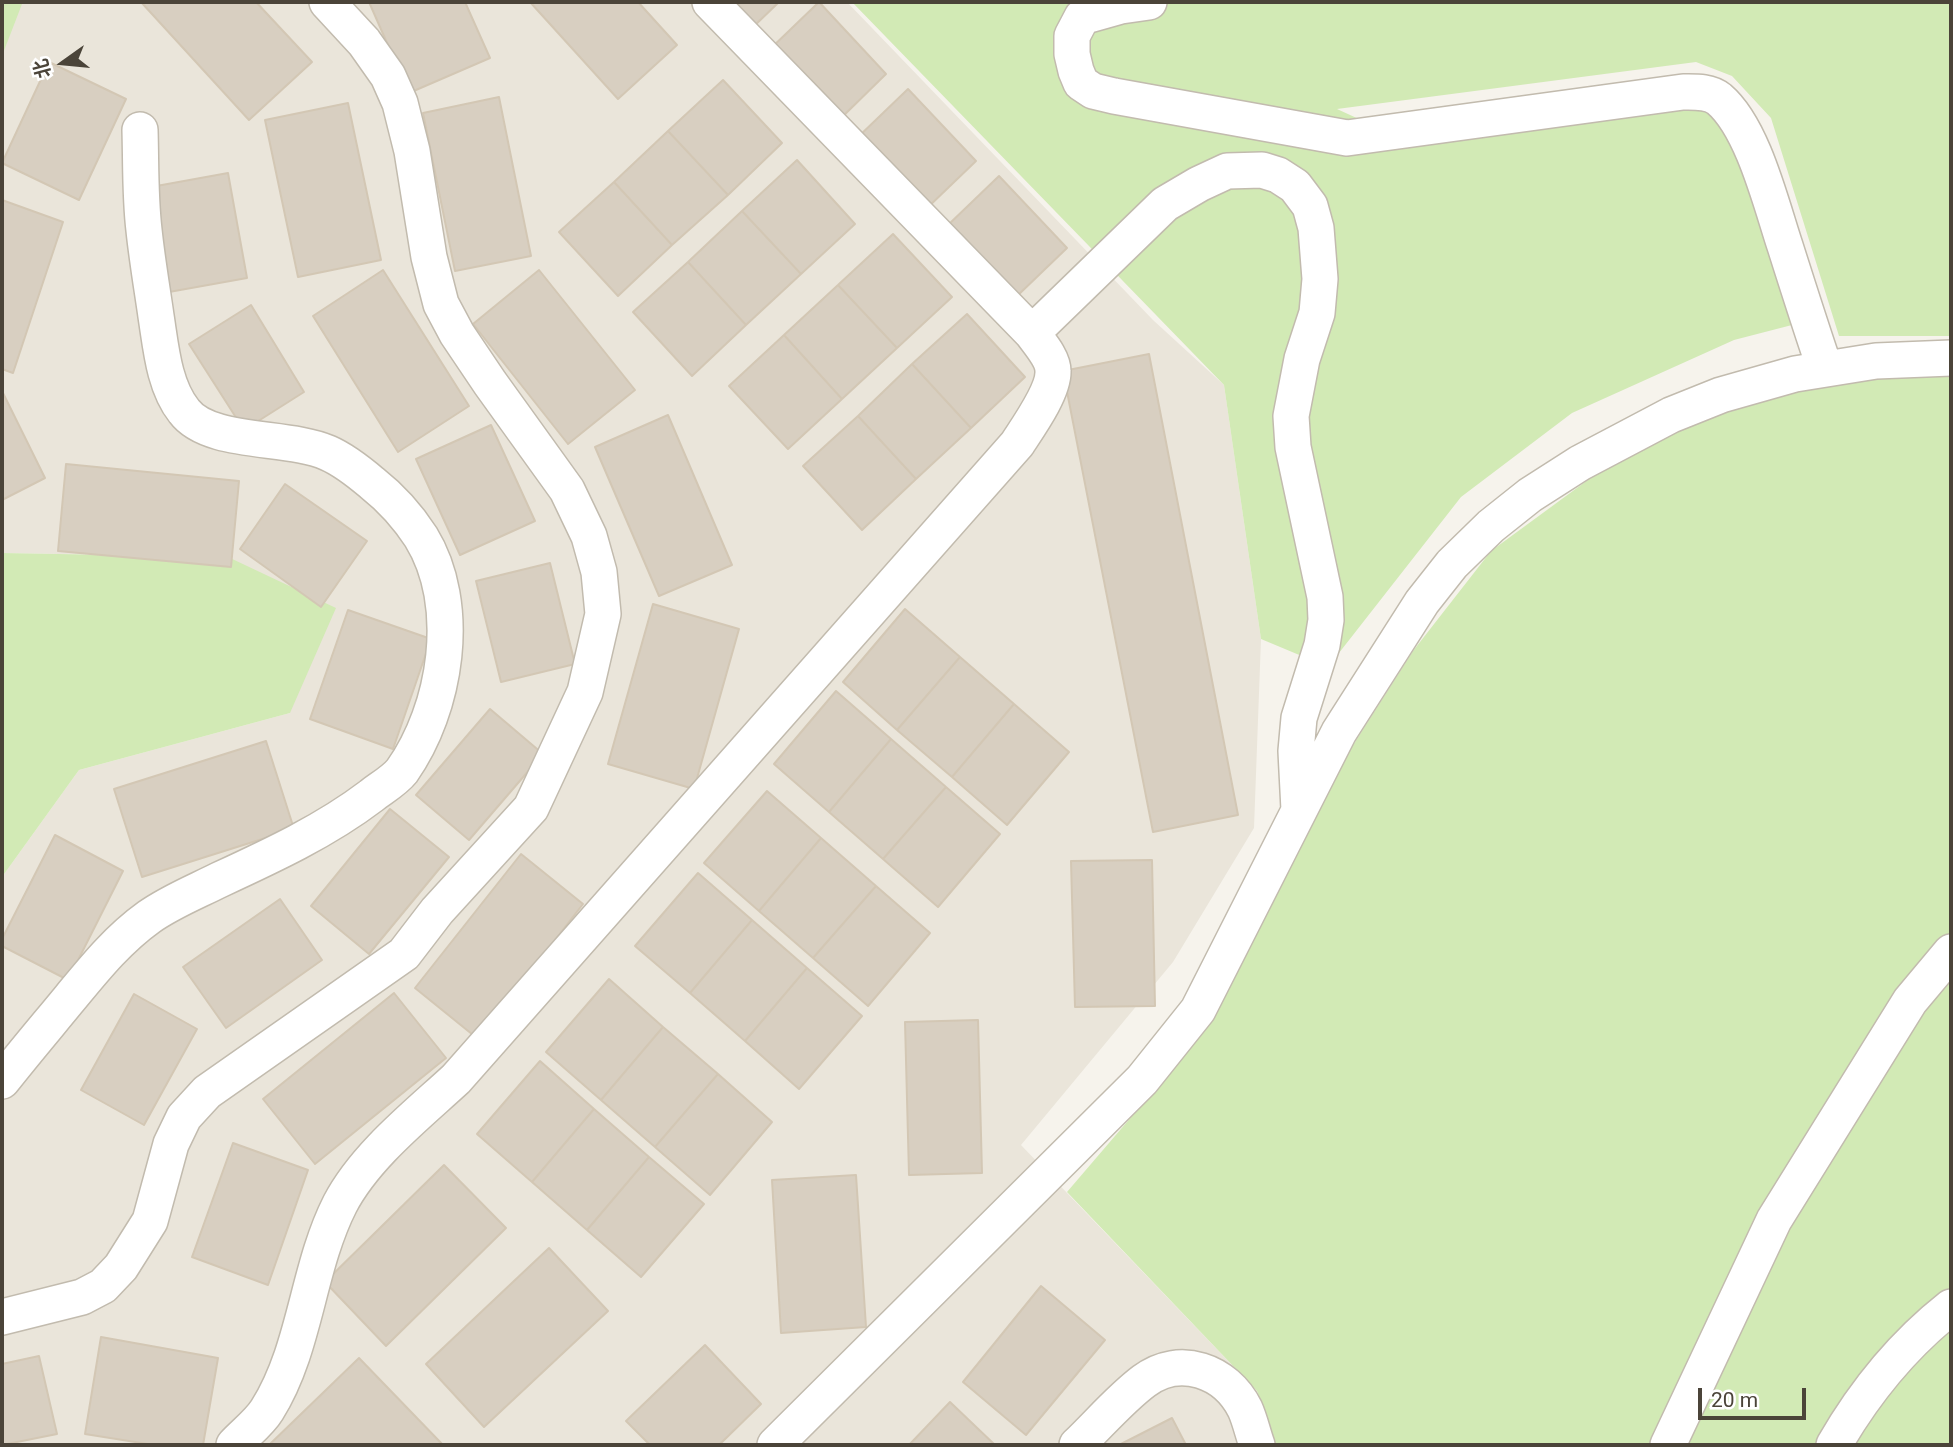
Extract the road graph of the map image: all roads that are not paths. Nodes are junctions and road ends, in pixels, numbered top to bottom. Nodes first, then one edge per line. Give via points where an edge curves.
1 (327, 2) edge
2 (710, 2) edge
3 (1149, 2) edge
4 (140, 130) dead end
5 (1032, 333) junction
6 (1951, 358) edge
7 (1825, 369) junction
8 (1299, 812) junction
9 (1951, 952) edge
10 (2, 1081) edge
11 (1951, 1307) edge
12 (2, 1317) edge
13 (233, 1445) edge
14 (775, 1445) edge
15 (1077, 1445) edge
16 (1257, 1445) edge
17 (1668, 1445) edge
18 (1834, 1445) edge

1 - 12 street via 388,76 400,103 441,304 483,373 567,489 589,536 603,614 585,692 531,808 404,954 207,1092 184,1117 171,1144 150,1221 121,1267 103,1286 82,1297
2 - 5 street
3 - 7 street via 1082,17 1072,36 1081,83 1114,96 1347,138 1683,92 1718,98 1746,138 1762,176
4 - 10 street via 144,228 162,355 174,398 203,428 299,443 329,453 365,476 406,516 422,539 442,594 446,634 439,684 423,739 399,775 322,829 150,916 104,957
5 - 8 street via 1165,204 1227,171 1262,170 1278,175 1295,186 1310,206 1319,256 1318,313 1290,416 1326,620 1299,718
5 - 13 street via 1053,371 1045,401 1017,444 456,1079 360,1174 341,1202 323,1244 284,1379 265,1413
6 - 7 street via 1876,361
7 - 8 street via 1753,385 1671,415 1580,463 1491,526 1452,564 1394,643 1339,732
8 - 14 street via 1198,1010 1142,1080
9 - 17 street via 1910,1001 1774,1220
11 - 18 street via 1900,1353
15 - 16 street via 1145,1380 1190,1367 1230,1387 1245,1409

